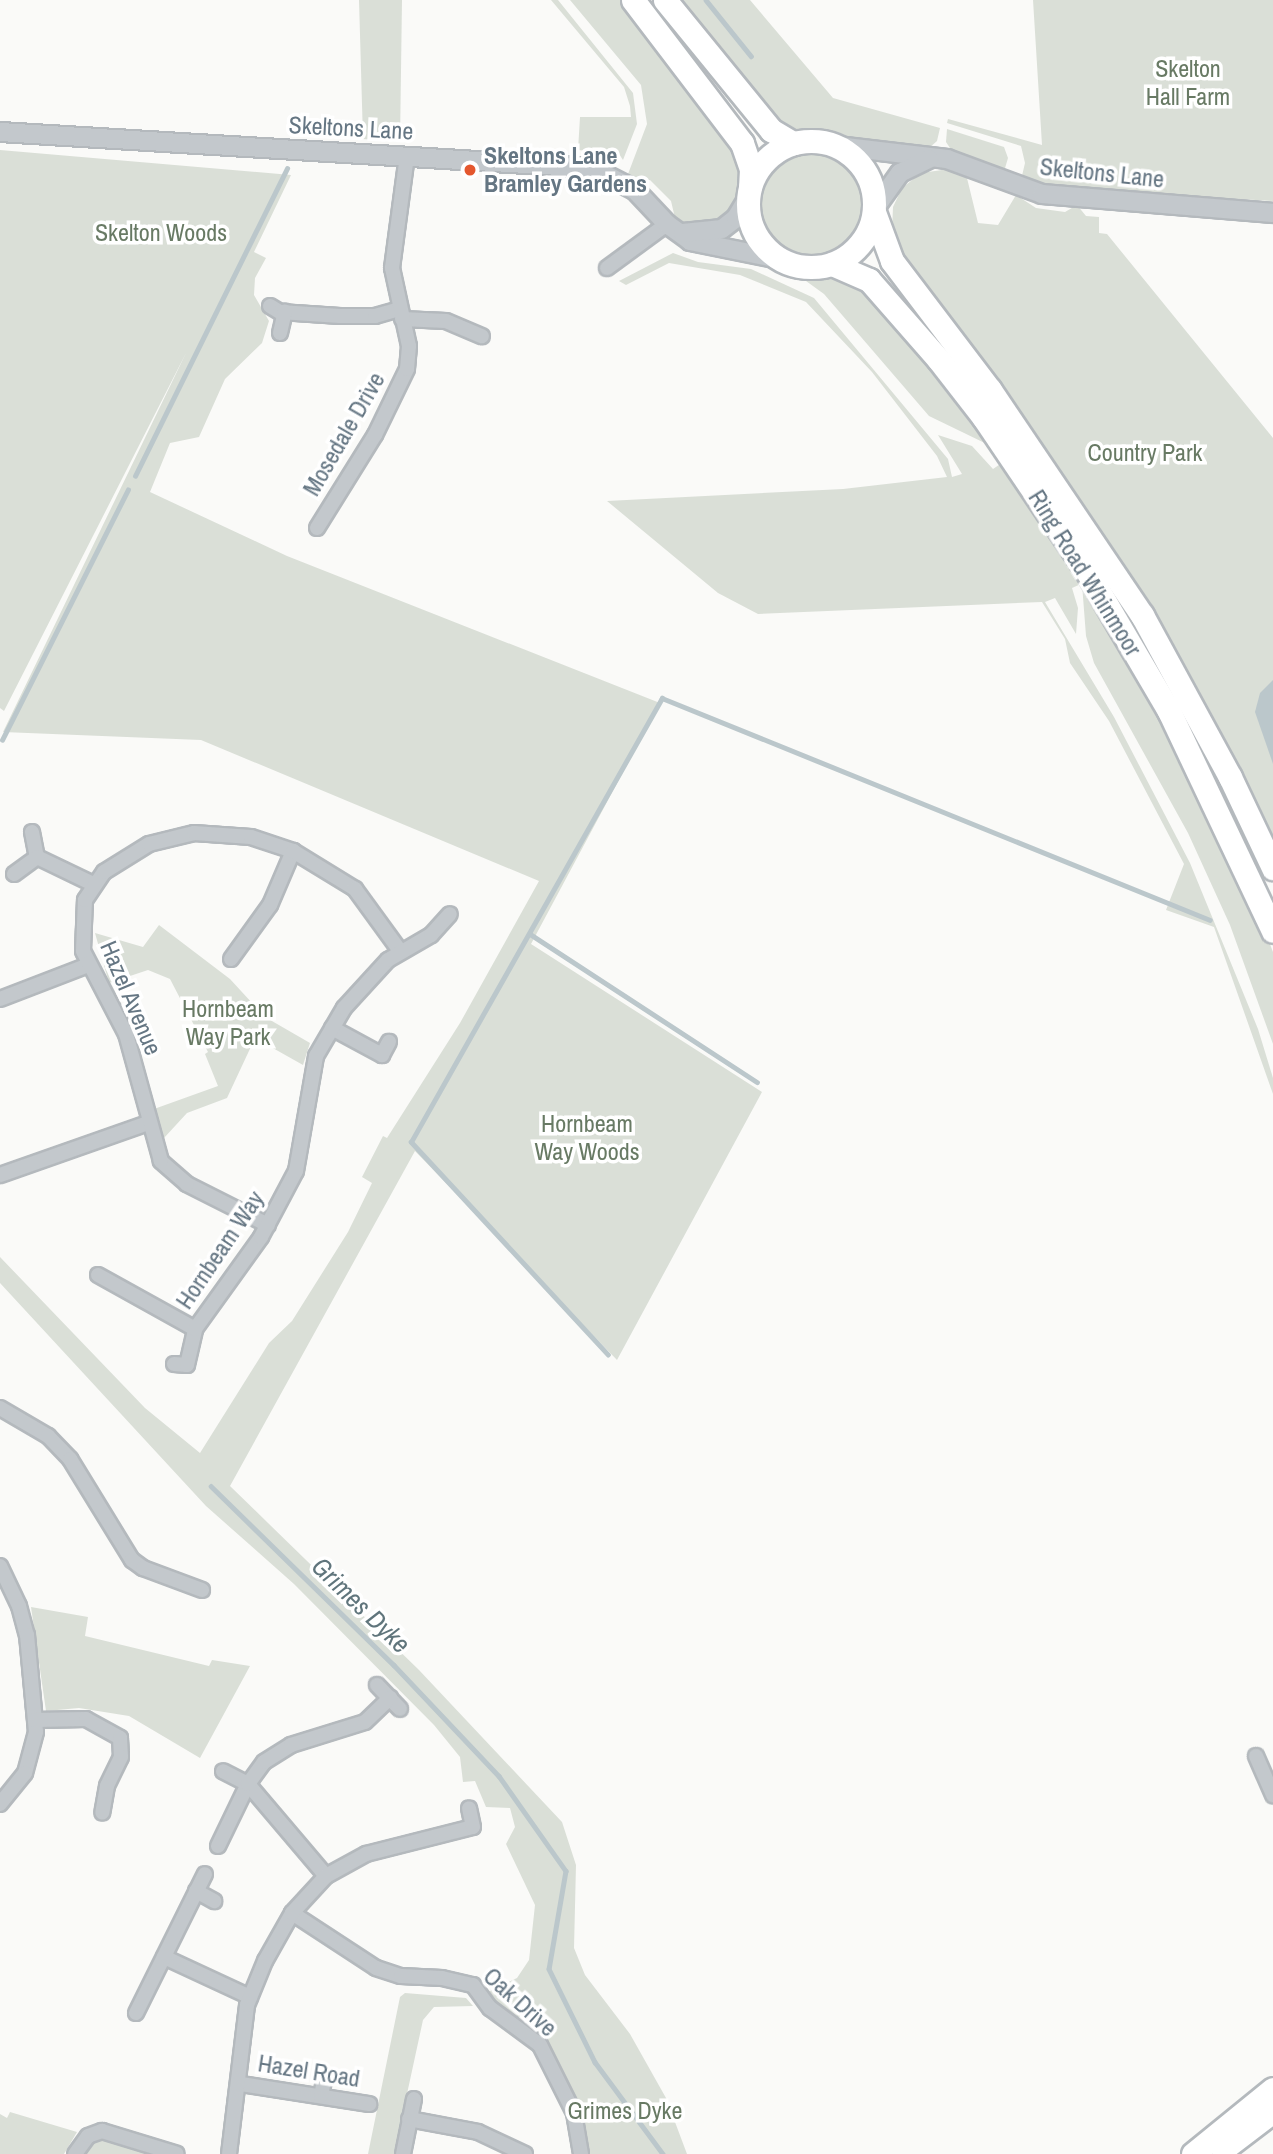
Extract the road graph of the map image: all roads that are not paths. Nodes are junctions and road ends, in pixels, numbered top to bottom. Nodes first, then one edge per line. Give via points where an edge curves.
1 (633, 0) edge
2 (665, 0) edge
3 (0, 132) edge
4 (793, 143) junction
5 (837, 146) junction
6 (407, 156) junction
7 (932, 157) junction
8 (749, 192) junction
9 (874, 210) junction
10 (1273, 213) edge
11 (671, 228) junction
12 (779, 259) junction
13 (832, 264) junction
14 (607, 268) dead end
15 (270, 306) dead end
16 (285, 312) junction
17 (401, 314) junction
18 (280, 333) dead end
19 (482, 336) dead end
20 (1020, 452) junction
21 (317, 528) dead end
22 (32, 832) dead end
23 (293, 851) junction
24 (37, 857) junction
25 (1273, 868) edge
26 (15, 874) dead end
27 (93, 884) junction
28 (450, 914) dead end
29 (1273, 931) edge
30 (400, 951) junction
31 (231, 959) dead end
32 (88, 965) junction
33 (0, 999) edge
34 (332, 1028) junction
35 (390, 1042) dead end
36 (148, 1123) junction
37 (0, 1175) edge
38 (268, 1224) junction
39 (98, 1275) dead end
40 (195, 1329) junction
41 (174, 1364) dead end
42 (2, 1414) edge
43 (0, 1566) edge
44 (202, 1590) dead end
45 (377, 1685) dead end
46 (35, 1720) junction
47 (1256, 1756) dead end
48 (223, 1772) dead end
49 (248, 1784) junction
50 (1273, 1795) edge
51 (0, 1804) edge
52 (469, 1808) dead end
53 (103, 1813) dead end
54 (218, 1846) dead end
55 (205, 1874) dead end
56 (326, 1876) junction
57 (196, 1891) junction
58 (214, 1901) dead end
59 (292, 1913) junction
60 (164, 1958) junction
61 (250, 1997) junction
62 (136, 2013) dead end
63 (324, 2076) dead end
64 (241, 2084) junction
65 (1273, 2089) edge
66 (321, 2096) junction
67 (414, 2099) dead end
68 (369, 2104) dead end
69 (1273, 2111) edge
70 (410, 2119) junction
71 (75, 2154) edge
72 (177, 2154) edge
73 (229, 2154) edge
74 (403, 2154) edge
75 (525, 2154) edge
76 (581, 2154) edge
77 (1193, 2154) edge
78 (1216, 2154) edge

1 - 8 highway via 742,143 751,169
2 - 4 highway via 771,130
3 - 6 street, Skeltons Lane
4 - 5 highway via 819,141
4 - 8 highway via 769,156
5 - 7 street, Skeltons Lane
5 - 9 highway via 862,165 870,179
6 - 11 street, Skeltons Lane via 592,167 635,190
6 - 17 street, Mosedale Drive via 393,246 394,288
7 - 9 street via 900,173
7 - 10 street, Skeltons Lane via 1042,194
8 - 11 street via 736,218 722,229 705,234
8 - 12 highway via 757,238
9 - 13 highway via 862,242
9 - 20 highway, Ring Road Whinmoor via 892,261
11 - 12 street, Skeltons Lane via 705,246
11 - 14 street
12 - 13 highway via 803,267
13 - 20 highway, Ring Road Whinmoor via 859,273 877,288
15 - 16 street
16 - 17 street
16 - 18 street
17 - 19 street via 446,321
17 - 21 street, Mosedale Drive via 409,345 407,369 396,397
20 - 25 highway, Ring Road Whinmoor via 1104,553 1195,709
20 - 29 highway, Ring Road Whinmoor via 1187,746
22 - 24 street
23 - 27 street via 251,837 179,835 132,852
23 - 30 street via 368,900
23 - 31 street via 270,905
24 - 26 street
24 - 27 street
27 - 32 street, Hazel Avenue via 82,915
28 - 30 street, Hornbeam Way via 431,935
30 - 34 street, Hornbeam Way via 356,993
32 - 33 street
32 - 36 street, Hazel Avenue via 126,1034
34 - 35 street via 382,1055
34 - 38 street, Hornbeam Way via 313,1065 296,1171
36 - 37 street
36 - 38 street, Hazel Avenue via 153,1145 171,1172
38 - 40 street, Hornbeam Way
39 - 40 street
40 - 41 street, Hornbeam Way via 187,1365
42 - 44 street via 48,1436 70,1459 132,1560
43 - 46 street via 27,1635
45 - 49 street via 395,1703 365,1722 291,1745 264,1762
46 - 51 street via 25,1773
46 - 53 street via 86,1719 120,1738 121,1757 107,1786
47 - 50 street
48 - 49 street
49 - 54 street
49 - 56 street
52 - 56 street via 479,1825 366,1854
55 - 57 street
56 - 59 street
57 - 58 street
57 - 60 street
59 - 61 street
59 - 76 street, Oak Drive via 376,1968 473,1986 498,2015 540,2045 574,2113
60 - 61 street
60 - 62 street
61 - 64 street
63 - 66 street
64 - 66 street, Hazel Road
64 - 73 street
65 - 77 highway
66 - 68 street, Hazel Road
67 - 70 street
69 - 78 highway
70 - 74 street
70 - 75 street via 478,2132
71 - 72 street via 88,2136 102,2131

